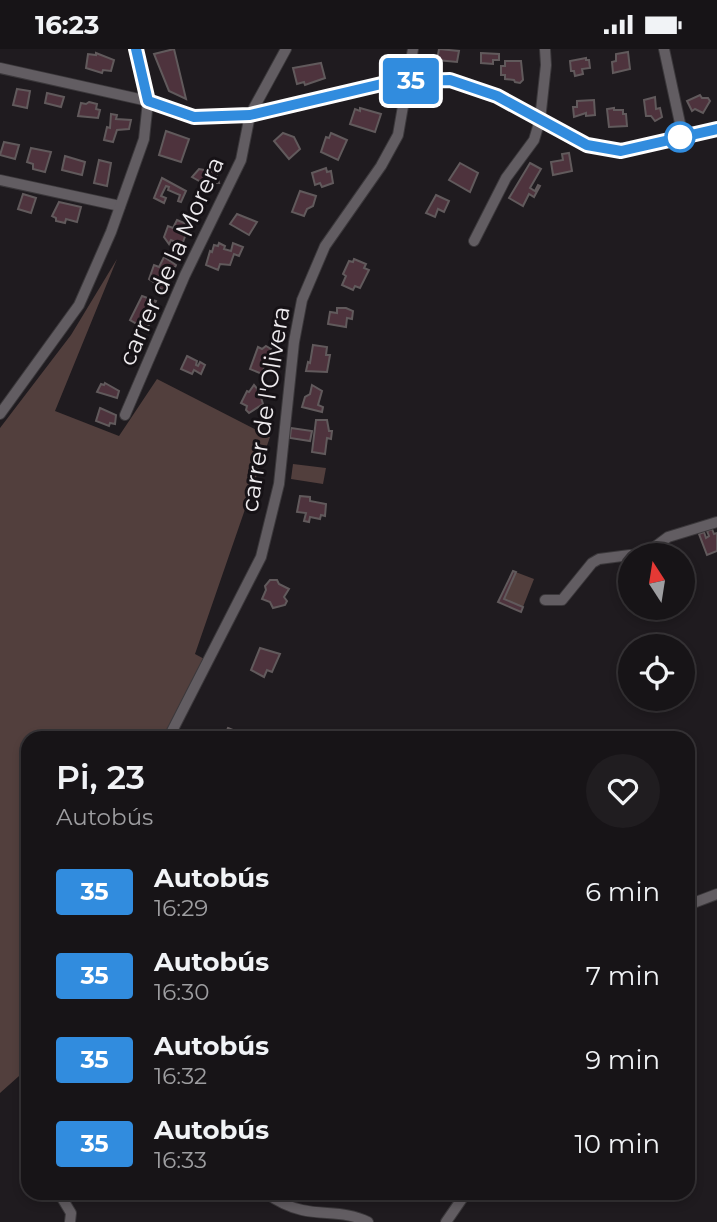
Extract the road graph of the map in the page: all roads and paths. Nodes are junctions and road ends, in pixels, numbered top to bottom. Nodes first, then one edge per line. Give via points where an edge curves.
1 (136, 49) edge
2 (286, 49) edge
3 (413, 49) edge
4 (545, 49) edge
5 (664, 49) edge
6 (0, 68) edge
7 (408, 82) junction
8 (148, 101) junction
9 (250, 115) junction
10 (540, 120) junction
11 (717, 129) edge
12 (683, 137) junction
13 (0, 180) edge
14 (120, 206) junction
15 (474, 241) dead end
16 (0, 414) edge
17 (125, 415) dead end
18 (717, 522) edge
19 (660, 543) edge
20 (618, 557) edge
21 (545, 600) dead end
22 (172, 731) edge
23 (717, 894) edge
24 (695, 902) edge
25 (63, 1200) edge
26 (276, 1200) edge
27 (461, 1200) edge
28 (70, 1222) edge
29 (368, 1222) edge
30 (446, 1222) edge

1 - 8 street
2 - 9 street, carrer de la Morera
3 - 7 street, carrer de l'Olivera
4 - 10 street
5 - 12 street
6 - 8 street
7 - 9 street via 390,82
7 - 10 street via 450,80 497,96
7 - 22 street, carrer de l'Olivera via 398,135 325,246 302,300 279,484 261,557
8 - 9 street via 194,117
8 - 14 street via 144,139
9 - 17 street, carrer de la Morera via 241,160
10 - 12 street via 587,145 621,151
10 - 15 street via 534,141 506,179
11 - 12 street
13 - 14 street
14 - 16 street via 79,305
18 - 19 street
20 - 21 street via 592,563 562,600
23 - 24 street
25 - 28 street via 71,1213
26 - 29 street via 302,1210 355,1215
27 - 30 street

